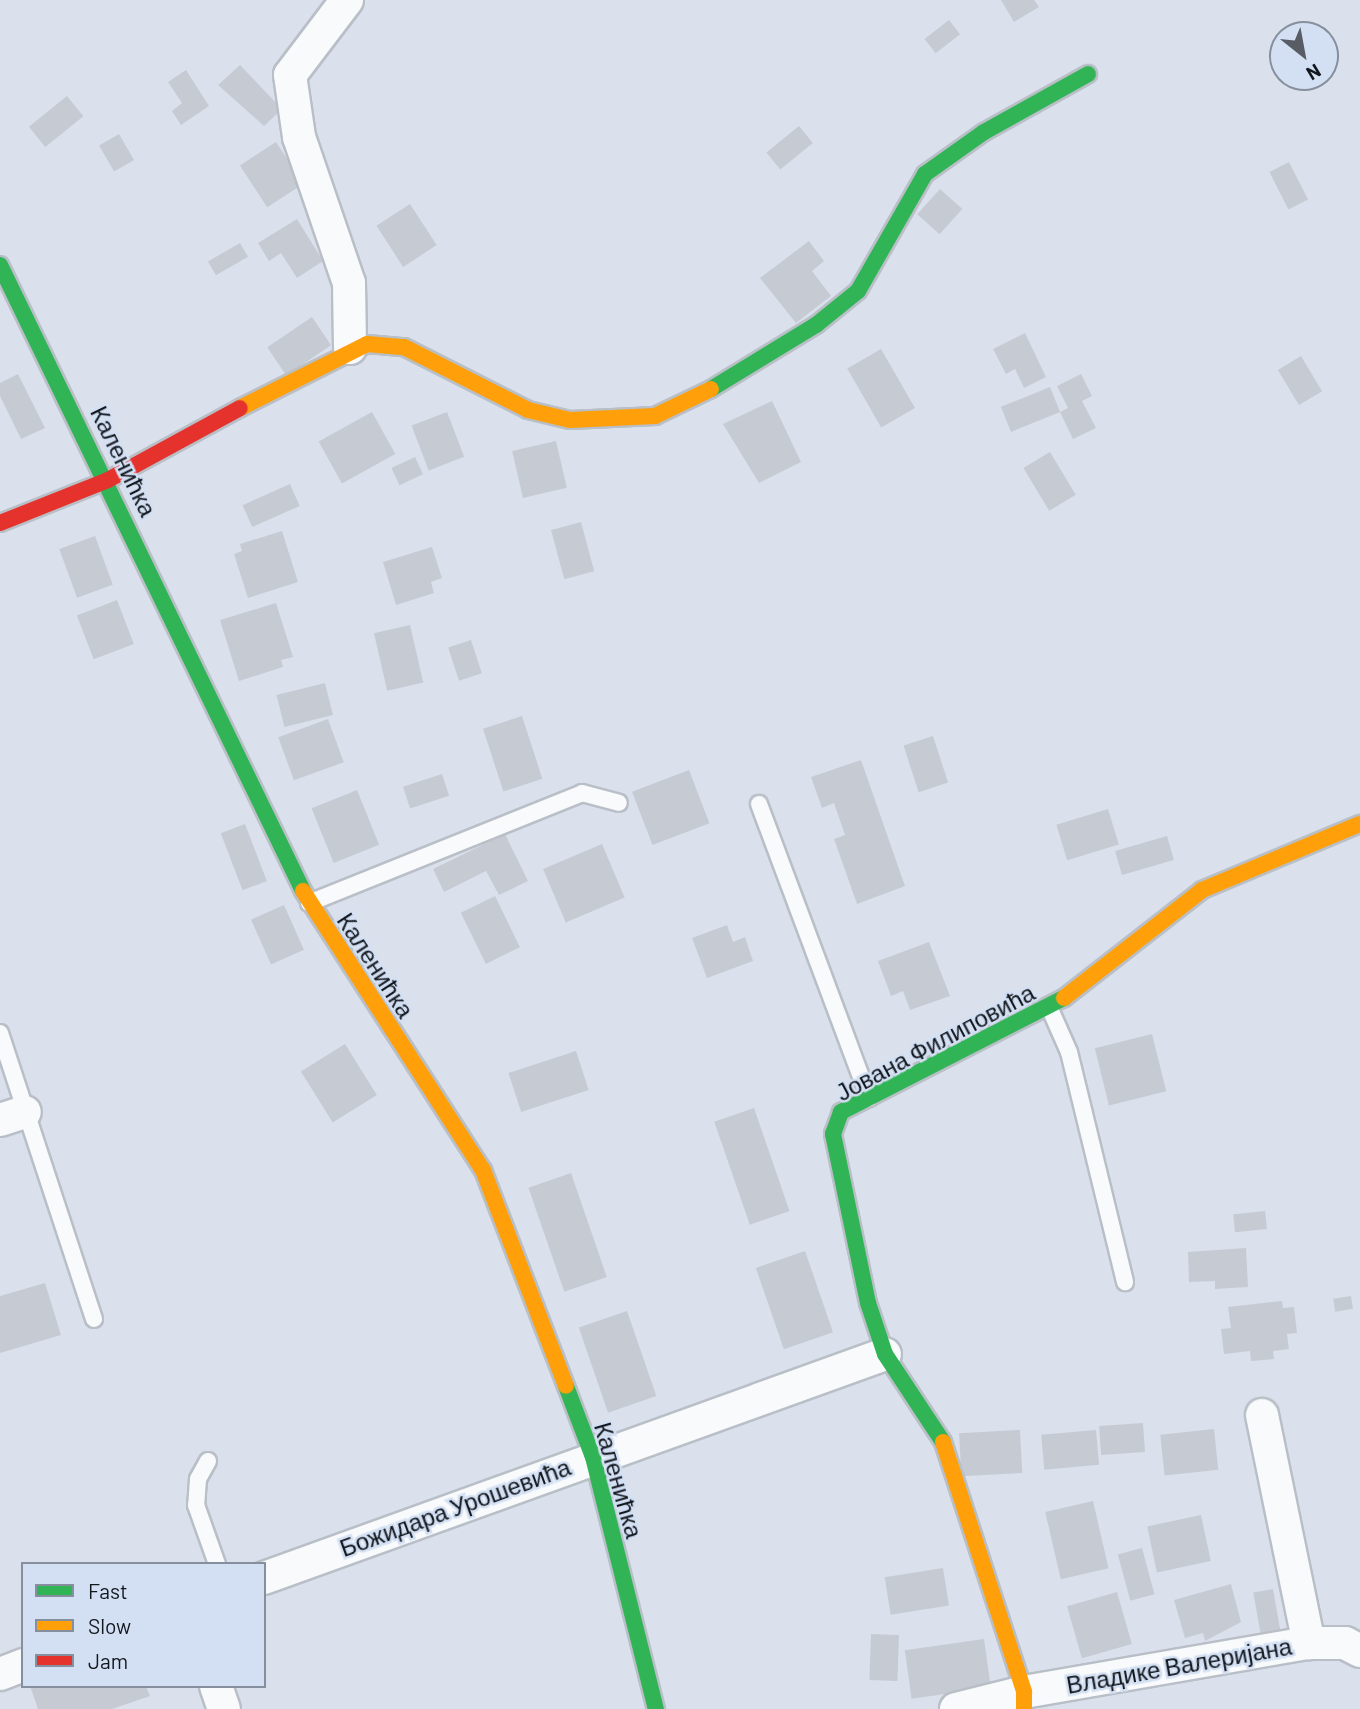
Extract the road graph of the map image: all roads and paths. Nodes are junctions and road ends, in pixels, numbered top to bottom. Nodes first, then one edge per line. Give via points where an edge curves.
1 (347, 0) edge
2 (1088, 74) dead end
3 (0, 265) edge
4 (349, 348) junction
5 (108, 480) junction
6 (0, 523) edge
7 (619, 803) dead end
8 (760, 804) dead end
9 (1360, 824) edge
10 (309, 903) junction
11 (1050, 1009) junction
12 (0, 1033) edge
13 (869, 1098) junction
14 (13, 1116) edge
15 (1125, 1282) dead end
16 (94, 1319) dead end
17 (885, 1354) junction
18 (1262, 1415) dead end
19 (593, 1457) junction
20 (208, 1461) dead end
21 (216, 1562) edge
22 (266, 1577) edge
23 (1309, 1643) junction
24 (1360, 1651) edge
25 (21, 1666) edge
26 (0, 1674) edge
27 (217, 1688) edge
28 (1024, 1700) edge
29 (225, 1709) edge
30 (656, 1709) edge
31 (956, 1709) edge

1 - 4 street via 290,75 299,137 349,283
2 - 4 street via 984,132 925,174 858,291 816,325 745,372 655,416 570,420 528,410 404,347
3 - 5 street, Каленићка
4 - 5 street
5 - 6 street
5 - 10 street, Каленићка
7 - 10 lane via 582,793
8 - 13 lane
9 - 11 street, Јована Филиповића via 1202,890
10 - 19 street, Каленићка via 483,1170
11 - 13 street, Јована Филиповића
11 - 15 lane via 1069,1052
12 - 14 lane
13 - 17 street, Јована Филиповића via 841,1112 833,1134 868,1303
14 - 16 lane
17 - 19 street, Божидара Урошевића
17 - 28 street, Јована Филиповића via 942,1438
18 - 23 street
19 - 22 street, Божидара Урошевића
19 - 30 street, Каленићка
20 - 21 lane via 198,1479 196,1505
23 - 24 street, Владике Валеријана via 1345,1643
23 - 28 street, Владике Валеријана
25 - 26 street
27 - 29 street
28 - 31 street, Владике Валеријана

